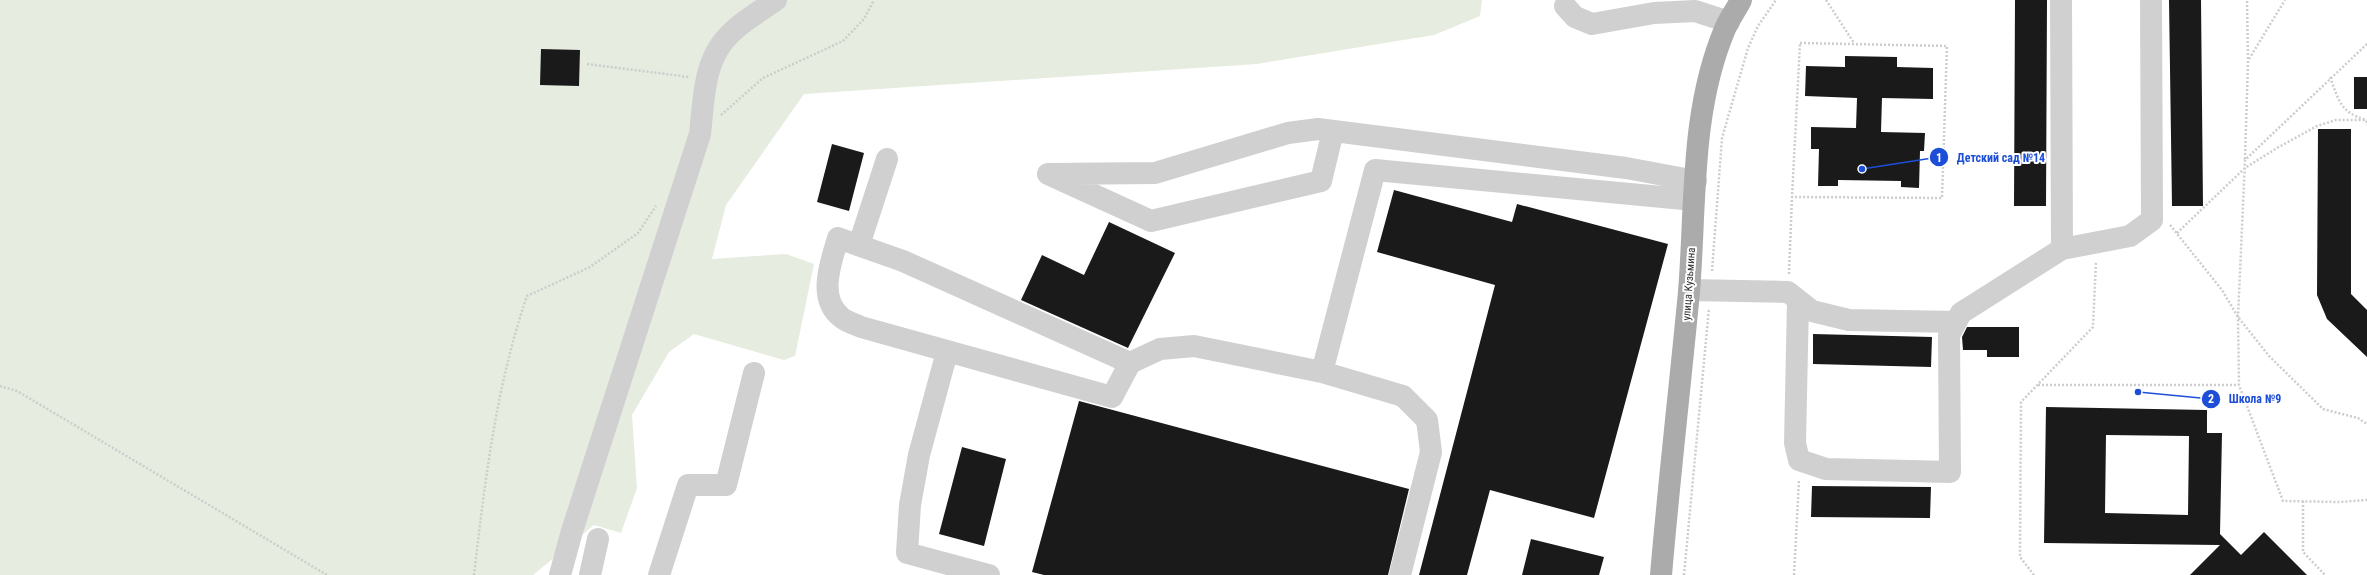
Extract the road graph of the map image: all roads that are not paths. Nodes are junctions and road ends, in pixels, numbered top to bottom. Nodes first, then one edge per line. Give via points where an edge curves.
1 (776, 0) edge
2 (1741, 0) edge
3 (2061, 0) edge
4 (2151, 0) edge
5 (1565, 2) edge
6 (1729, 22) junction
7 (1333, 131) junction
8 (886, 159) dead end
9 (1695, 190) junction
10 (859, 245) junction
11 (2062, 249) junction
12 (1689, 290) junction
13 (1793, 296) junction
14 (1956, 322) junction
15 (947, 352) junction
16 (1130, 363) junction
17 (1322, 372) junction
18 (754, 373) dead end
19 (598, 539) dead end
20 (560, 575) edge
21 (590, 575) edge
22 (659, 575) edge
23 (989, 575) edge
24 (1400, 575) edge
25 (1661, 575) edge

1 - 20 lane via 731,33 717,50 706,79 700,134
2 - 6 main road, улица Кузьмина
3 - 11 lane
4 - 11 lane via 2152,220 2130,236
5 - 6 lane via 1575,17 1592,24 1654,13 1695,11
6 - 9 main road, улица Кузьмина via 1710,75 1703,112
7 - 7 lane via 1318,129 1288,133 1155,173 1048,174 1150,221 1321,181
7 - 9 lane via 1626,168
8 - 10 lane
9 - 12 main road, улица Кузьмина
9 - 17 lane via 1375,170
10 - 15 lane via 838,238 830,264 827,286 830,303 841,317 861,328
10 - 16 lane via 903,261
11 - 14 lane via 1961,313
12 - 13 lane
12 - 25 main road, улица Кузьмина
13 - 14 lane via 1812,311 1849,320
13 - 14 lane via 1795,443 1799,460 1826,469 1950,472 1949,335
15 - 16 lane via 1112,397
15 - 23 lane via 919,455 910,505 907,553
16 - 17 lane via 1160,349 1194,346
17 - 24 lane via 1403,396 1427,420 1432,452
18 - 22 lane via 726,485 688,485
19 - 21 lane

